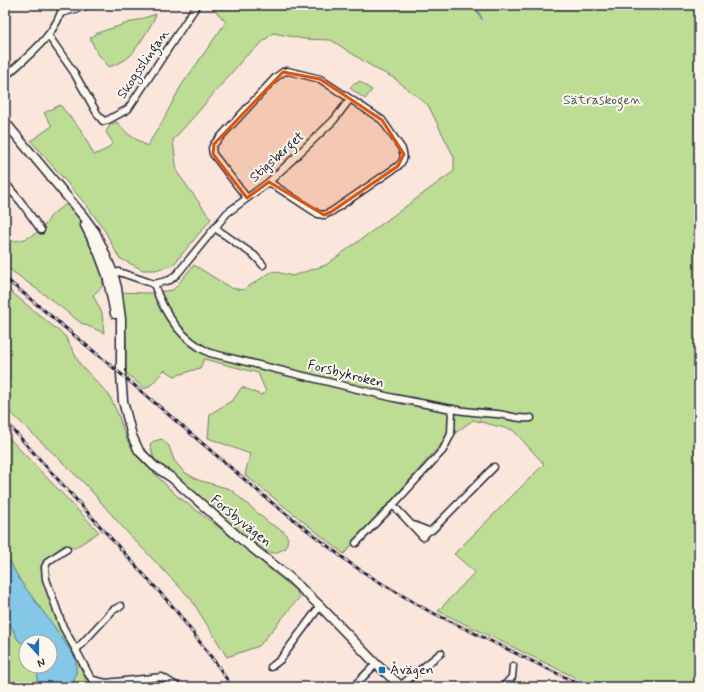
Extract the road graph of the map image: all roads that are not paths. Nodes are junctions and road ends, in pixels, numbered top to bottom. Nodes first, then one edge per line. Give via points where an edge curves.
1 (63, 5) edge
2 (89, 5) edge
3 (196, 5) edge
4 (61, 13) junction
5 (48, 35) junction
6 (7, 73) edge
7 (350, 99) junction
8 (5, 122) edge
9 (269, 182) junction
10 (5, 183) edge
11 (246, 198) junction
12 (215, 228) junction
13 (41, 230) dead end
14 (263, 265) dead end
15 (110, 274) junction
16 (154, 284) junction
17 (452, 410) junction
18 (531, 418) dead end
19 (494, 467) dead end
20 (393, 505) junction
21 (356, 543) dead end
22 (67, 549) dead end
23 (121, 606) dead end
24 (320, 606) junction
25 (76, 650) junction
26 (441, 653) dead end
27 (376, 664) junction
28 (513, 666) dead end
29 (271, 667) dead end
30 (124, 684) edge
31 (401, 686) edge
32 (178, 687) edge
33 (352, 687) edge
34 (503, 687) edge

1 - 4 street
2 - 4 street
3 - 5 street, Skogsslingan via 128,109 108,120 103,121 98,115 73,71
4 - 5 street
5 - 6 street
7 - 9 street, Stigsberget via 334,120
7 - 9 street via 382,120 402,149 402,162 347,202 324,215 313,212
7 - 11 street via 313,77 288,71 275,78 212,148 213,154
8 - 15 street, Forsbyvägen via 69,200
9 - 11 street, Stigsberget
10 - 13 street
11 - 12 street, Stigsberget via 227,213
12 - 14 street via 255,256
12 - 16 street, Stigsberget via 178,273 170,280
15 - 16 street via 119,272
15 - 24 street, Forsbyvägen via 121,346 123,401 132,436 139,451
16 - 17 street, Forsbykroken via 166,312 186,337 197,347 210,353
17 - 18 street, Forsbykroken
17 - 20 street via 451,434 443,450
19 - 20 street via 423,537
20 - 21 street
22 - 25 street via 48,562 45,573 63,627
23 - 25 street via 114,610
24 - 27 street, Forsbyvägen
24 - 29 street via 280,660
25 - 30 street via 94,680
26 - 31 street
27 - 31 street, Forsbyvägen
27 - 33 street
28 - 34 street via 512,677
30 - 32 street via 162,677

